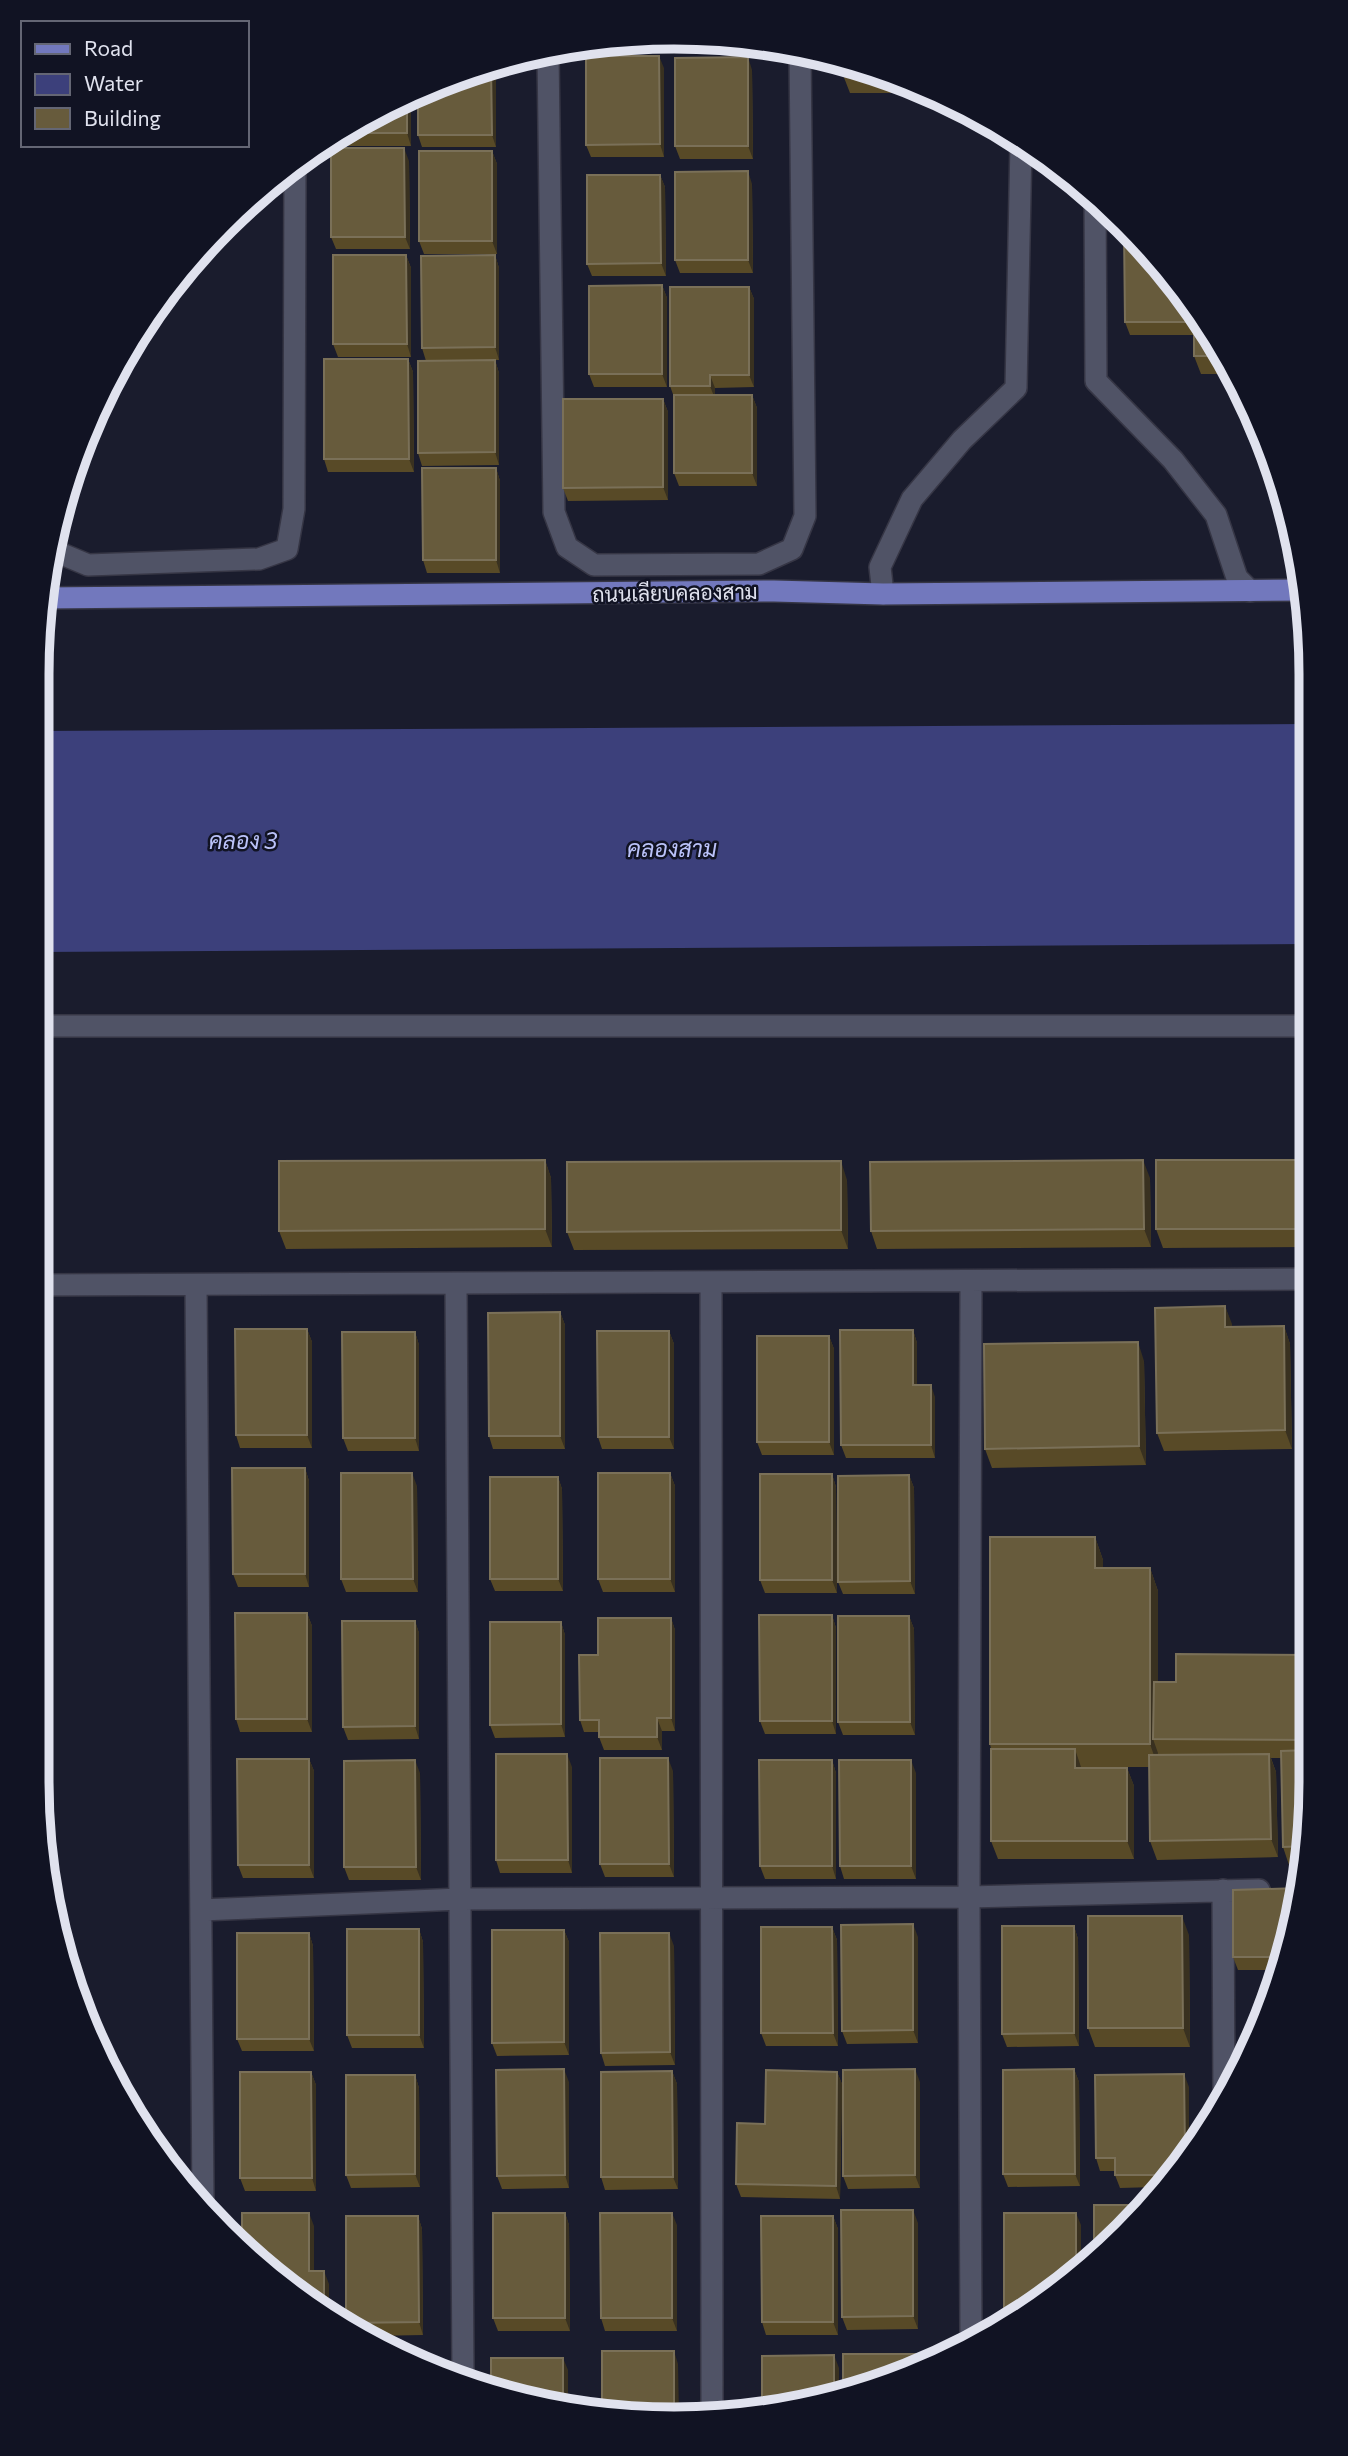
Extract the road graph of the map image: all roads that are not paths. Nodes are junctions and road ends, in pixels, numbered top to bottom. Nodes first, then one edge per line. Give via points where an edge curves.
1 (548, 62) edge
2 (800, 62) edge
3 (1021, 154) edge
4 (295, 177) edge
5 (1095, 212) edge
6 (61, 554) edge
7 (1294, 590) edge
8 (1250, 592) junction
9 (883, 594) junction
10 (53, 598) edge
11 (49, 1026) edge
12 (1299, 1026) edge
13 (1299, 1279) edge
14 (712, 1282) junction
15 (971, 1282) junction
16 (456, 1284) junction
17 (49, 1285) edge
18 (196, 1285) junction
19 (1223, 1890) junction
20 (1273, 1890) edge
21 (712, 1897) junction
22 (969, 1897) junction
23 (460, 1899) junction
24 (201, 1910) junction
25 (1224, 2078) edge
26 (203, 2193) edge
27 (971, 2332) edge
28 (463, 2370) edge
29 (712, 2406) edge

1 - 2 street via 554,512 567,547 594,565 759,564 792,549 805,516
3 - 9 street via 1016,388 962,440 912,499 880,567
4 - 6 street via 295,509 287,548 259,559 88,565
5 - 8 street via 1096,381 1173,460 1216,515 1237,578
7 - 8 main road, ถนนเลียบคลองสาม
8 - 9 main road, ถนนเลียบคลองสาม
9 - 10 main road, ถนนเลียบคลองสาม via 774,591
11 - 12 street
13 - 15 street
14 - 15 street
14 - 16 street
14 - 21 street
15 - 22 street
16 - 18 street
16 - 23 street
17 - 18 street
18 - 24 street
19 - 20 street
19 - 22 street
19 - 25 street
21 - 22 street
21 - 23 street
21 - 29 street
22 - 27 street
23 - 24 street
23 - 28 street
24 - 26 street

